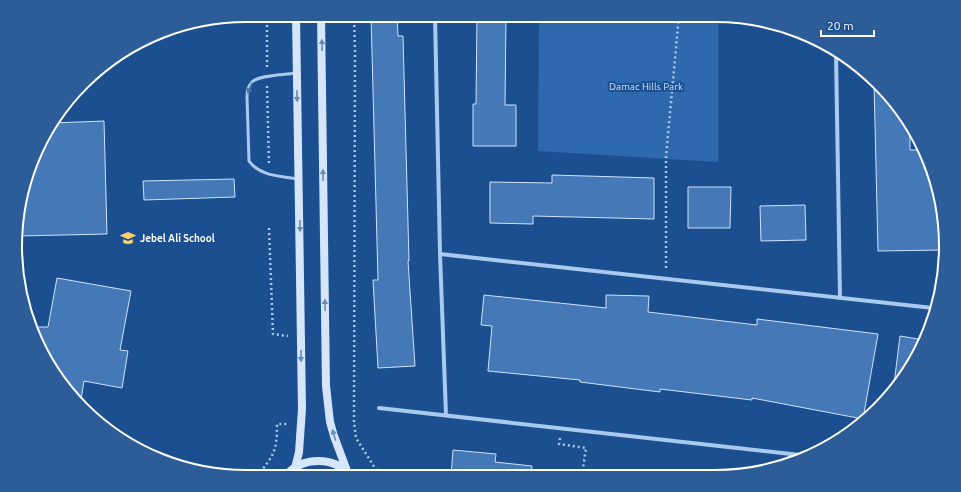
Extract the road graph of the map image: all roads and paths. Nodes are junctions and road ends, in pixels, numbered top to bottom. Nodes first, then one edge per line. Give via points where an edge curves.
1 (267, 22) edge
2 (296, 22) edge
3 (321, 22) edge
4 (354, 22) edge
5 (435, 22) edge
6 (678, 22) edge
7 (836, 58) edge
8 (297, 73) junction
9 (267, 77) junction
10 (269, 174) junction
11 (298, 179) junction
12 (269, 228) dead end
13 (440, 254) junction
14 (667, 279) junction
15 (840, 298) junction
16 (930, 308) edge
17 (289, 336) dead end
18 (379, 408) dead end
19 (446, 415) junction
20 (293, 424) dead end
21 (561, 428) junction
22 (792, 454) joint
23 (797, 455) edge
24 (295, 468) junction
25 (262, 470) edge
26 (292, 470) edge
27 (344, 470) edge
28 (347, 470) edge
29 (376, 470) edge
30 (583, 470) edge

1 - 9 path
2 - 8 street
28 -> 3 street via 332,429 326,386
4 - 29 path via 354,422 356,438
5 - 13 street
6 - 14 path via 666,157
7 - 15 street
8 - 9 lane
8 -> 11 street
9 - 10 path
9 -> 10 lane via 252,82 247,89 247,97 249,161 253,167
10 - 11 lane
11 -> 24 street via 302,410 299,452
12 - 17 path via 272,334
13 - 14 street
13 - 19 street
14 - 15 street
15 - 16 street
18 - 19 street
19 - 21 street
20 - 25 path via 277,424 277,445 271,460
21 - 22 street
21 - 30 path via 559,444 586,448
22 - 23 street
24 - 26 street
24 - 27 street via 316,460 338,465

